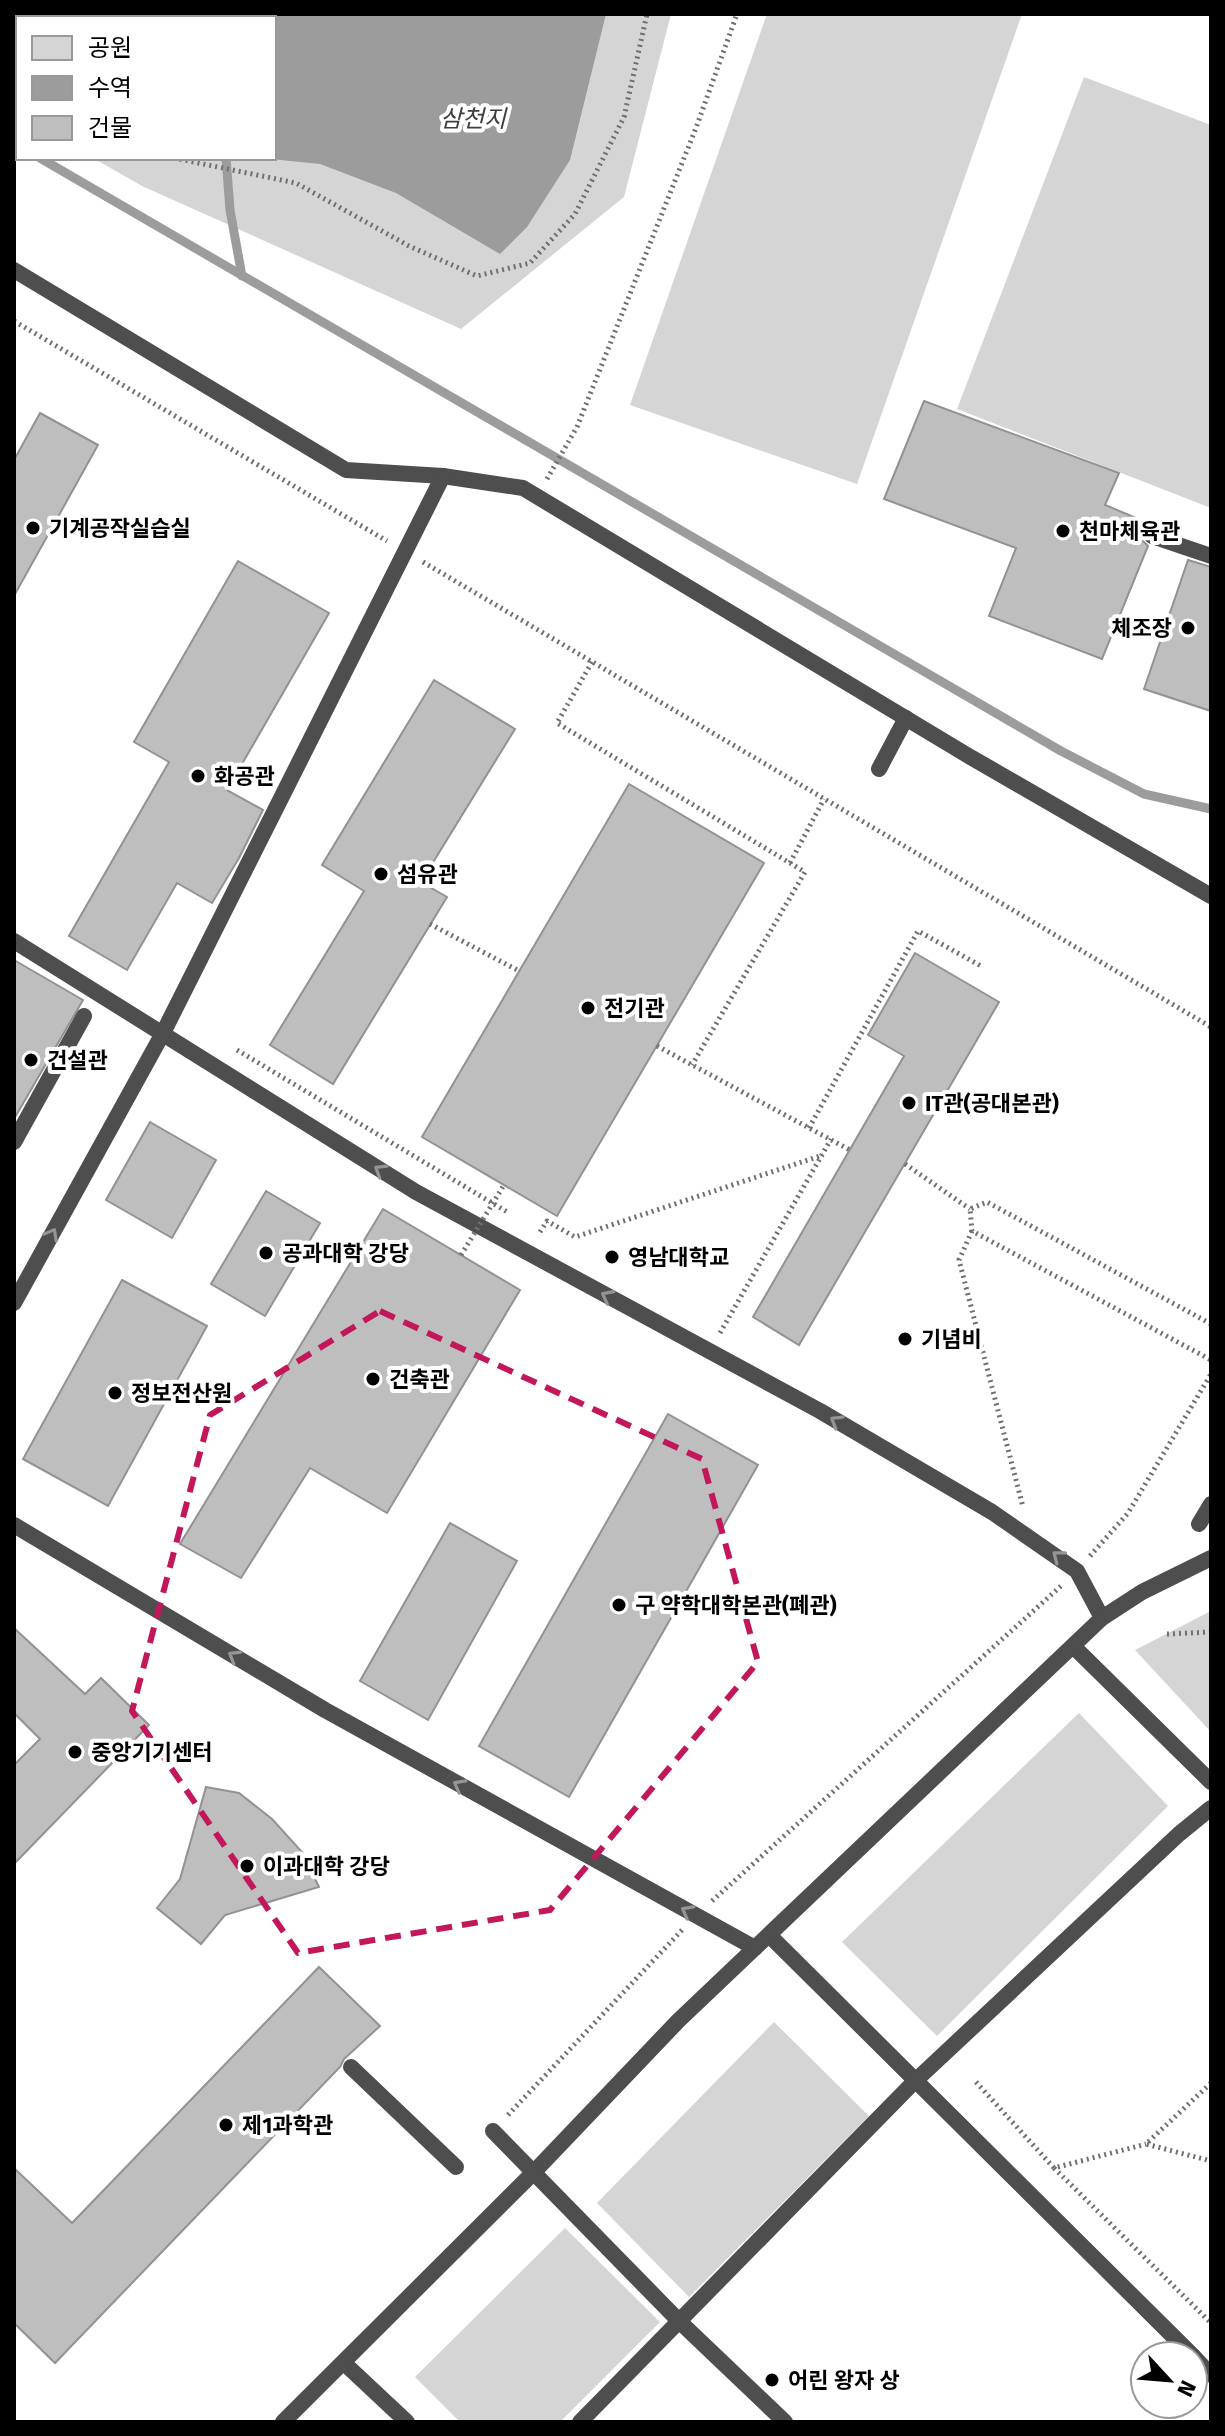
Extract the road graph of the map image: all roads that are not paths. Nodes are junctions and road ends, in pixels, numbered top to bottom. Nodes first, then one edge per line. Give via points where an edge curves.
1 (14, 270) edge
2 (443, 476) junction
3 (1152, 536) dead end
4 (1211, 556) edge
5 (906, 718) junction
6 (879, 769) dead end
7 (1211, 896) edge
8 (14, 941) edge
9 (84, 1016) dead end
10 (163, 1033) junction
11 (14, 1142) edge
12 (14, 1303) edge
13 (1211, 1504) edge
14 (1199, 1524) dead end
15 (14, 1525) edge
16 (1211, 1558) edge
17 (1102, 1618) junction
18 (1073, 1646) junction
19 (1211, 1782) edge
20 (1211, 1808) edge
21 (769, 1935) junction
22 (755, 1948) junction
23 (351, 2067) dead end
24 (914, 2082) junction
25 (493, 2131) road end
26 (456, 2167) dead end
27 (533, 2173) junction
28 (680, 2322) junction
29 (1177, 2340) edge
30 (344, 2363) junction
31 (283, 2422) edge
32 (407, 2422) edge
33 (580, 2422) edge
34 (785, 2422) edge

1 - 2 street via 346,470
2 - 5 street via 523,488
2 - 10 street
3 - 4 street
5 - 6 street
5 - 7 street
8 - 10 street
9 - 11 street
12 -> 10 street
17 -> 10 street via 1077,1571 1018,1528 820,1411 416,1192
13 - 14 street
22 -> 15 street via 325,1710
16 - 17 street
17 - 18 street
18 - 19 street
18 - 21 street
20 - 24 street
21 - 22 street
21 - 24 street
22 - 27 street
23 - 26 street
24 - 28 street
24 - 29 street
25 - 27 street
27 - 28 street
27 - 30 street
28 - 33 street
28 - 34 street
30 - 31 street
30 - 32 street

